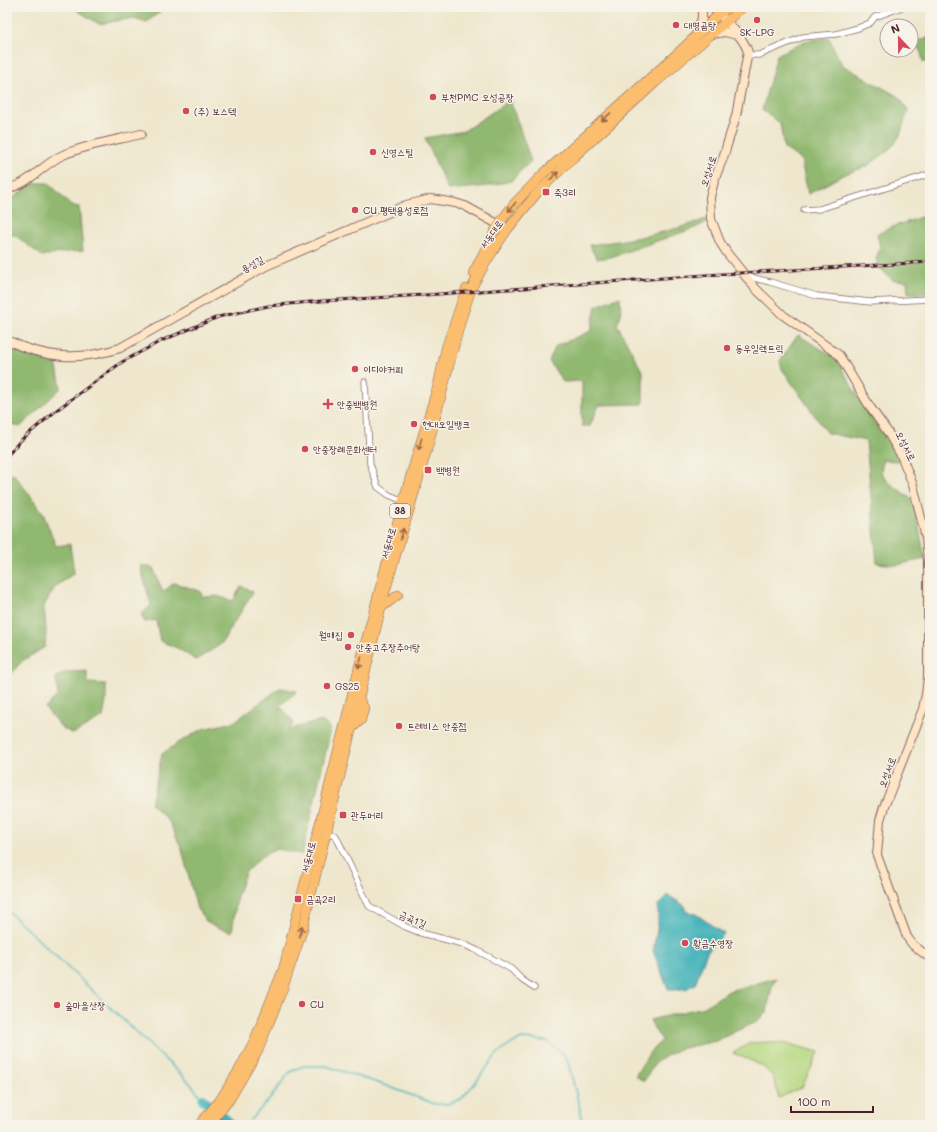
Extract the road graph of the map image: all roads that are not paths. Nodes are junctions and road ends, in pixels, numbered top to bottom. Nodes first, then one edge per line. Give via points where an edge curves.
1 (702, 7) edge
2 (712, 7) edge
3 (729, 7) edge
4 (743, 7) edge
5 (902, 7) edge
6 (719, 14) junction
7 (726, 21) junction
8 (711, 34) junction
9 (737, 35) junction
10 (695, 38) junction
11 (748, 56) junction
12 (141, 134) dead end
13 (930, 174) edge
14 (7, 188) edge
15 (804, 210) dead end
16 (503, 227) junction
17 (746, 276) junction
18 (930, 300) edge
19 (7, 340) edge
20 (365, 382) dead end
21 (407, 502) junction
22 (398, 595) dead end
23 (381, 608) junction
24 (322, 832) junction
25 (930, 958) edge
26 (534, 988) dead end
27 (213, 1120) edge
28 (199, 1125) edge

1 - 10 street via 702,18
2 - 6 street
3 - 6 main road, 서동대로 / 38
4 - 7 main road, 서동대로 / 38
5 - 11 street via 875,17 858,28 836,34 803,37 759,55
6 - 7 street
6 - 10 main road, 서동대로 / 38
7 - 8 main road, 서동대로 / 38
7 - 9 street
8 - 9 street via 720,32
16 -> 8 main road, 서동대로 / 38 via 574,157
9 - 11 street via 747,48
10 -> 16 main road, 서동대로 / 38 via 543,174 513,205
11 - 17 street, 오성서로 via 736,116 710,197 711,218 720,242
12 - 14 street via 62,155 14,187
13 - 15 street via 819,209
16 - 19 street, 용성길 via 465,206 431,199 418,201 396,208 266,266 120,348 84,357 66,357 25,348
16 - 21 main road, 서동대로 / 38 via 471,277 462,299 446,348
17 - 18 street via 817,296 870,302
17 - 25 street, 오성서로 via 783,315 839,355 901,454 913,485 926,538 928,562 928,678 923,709 880,820 877,855 907,937
20 - 21 street via 370,464 378,487 389,496
23 -> 21 main road, 서동대로 / 38 via 402,537
21 -> 24 main road, 서동대로 / 38 via 362,656
22 - 23 main road
23 - 24 main road, 서동대로 / 38
24 - 26 street, 금곡1길 via 336,836 369,906 406,927 478,951 511,969
24 - 27 main road, 서동대로 / 38 via 283,970 254,1041
27 - 28 main road, 서동대로 / 38

